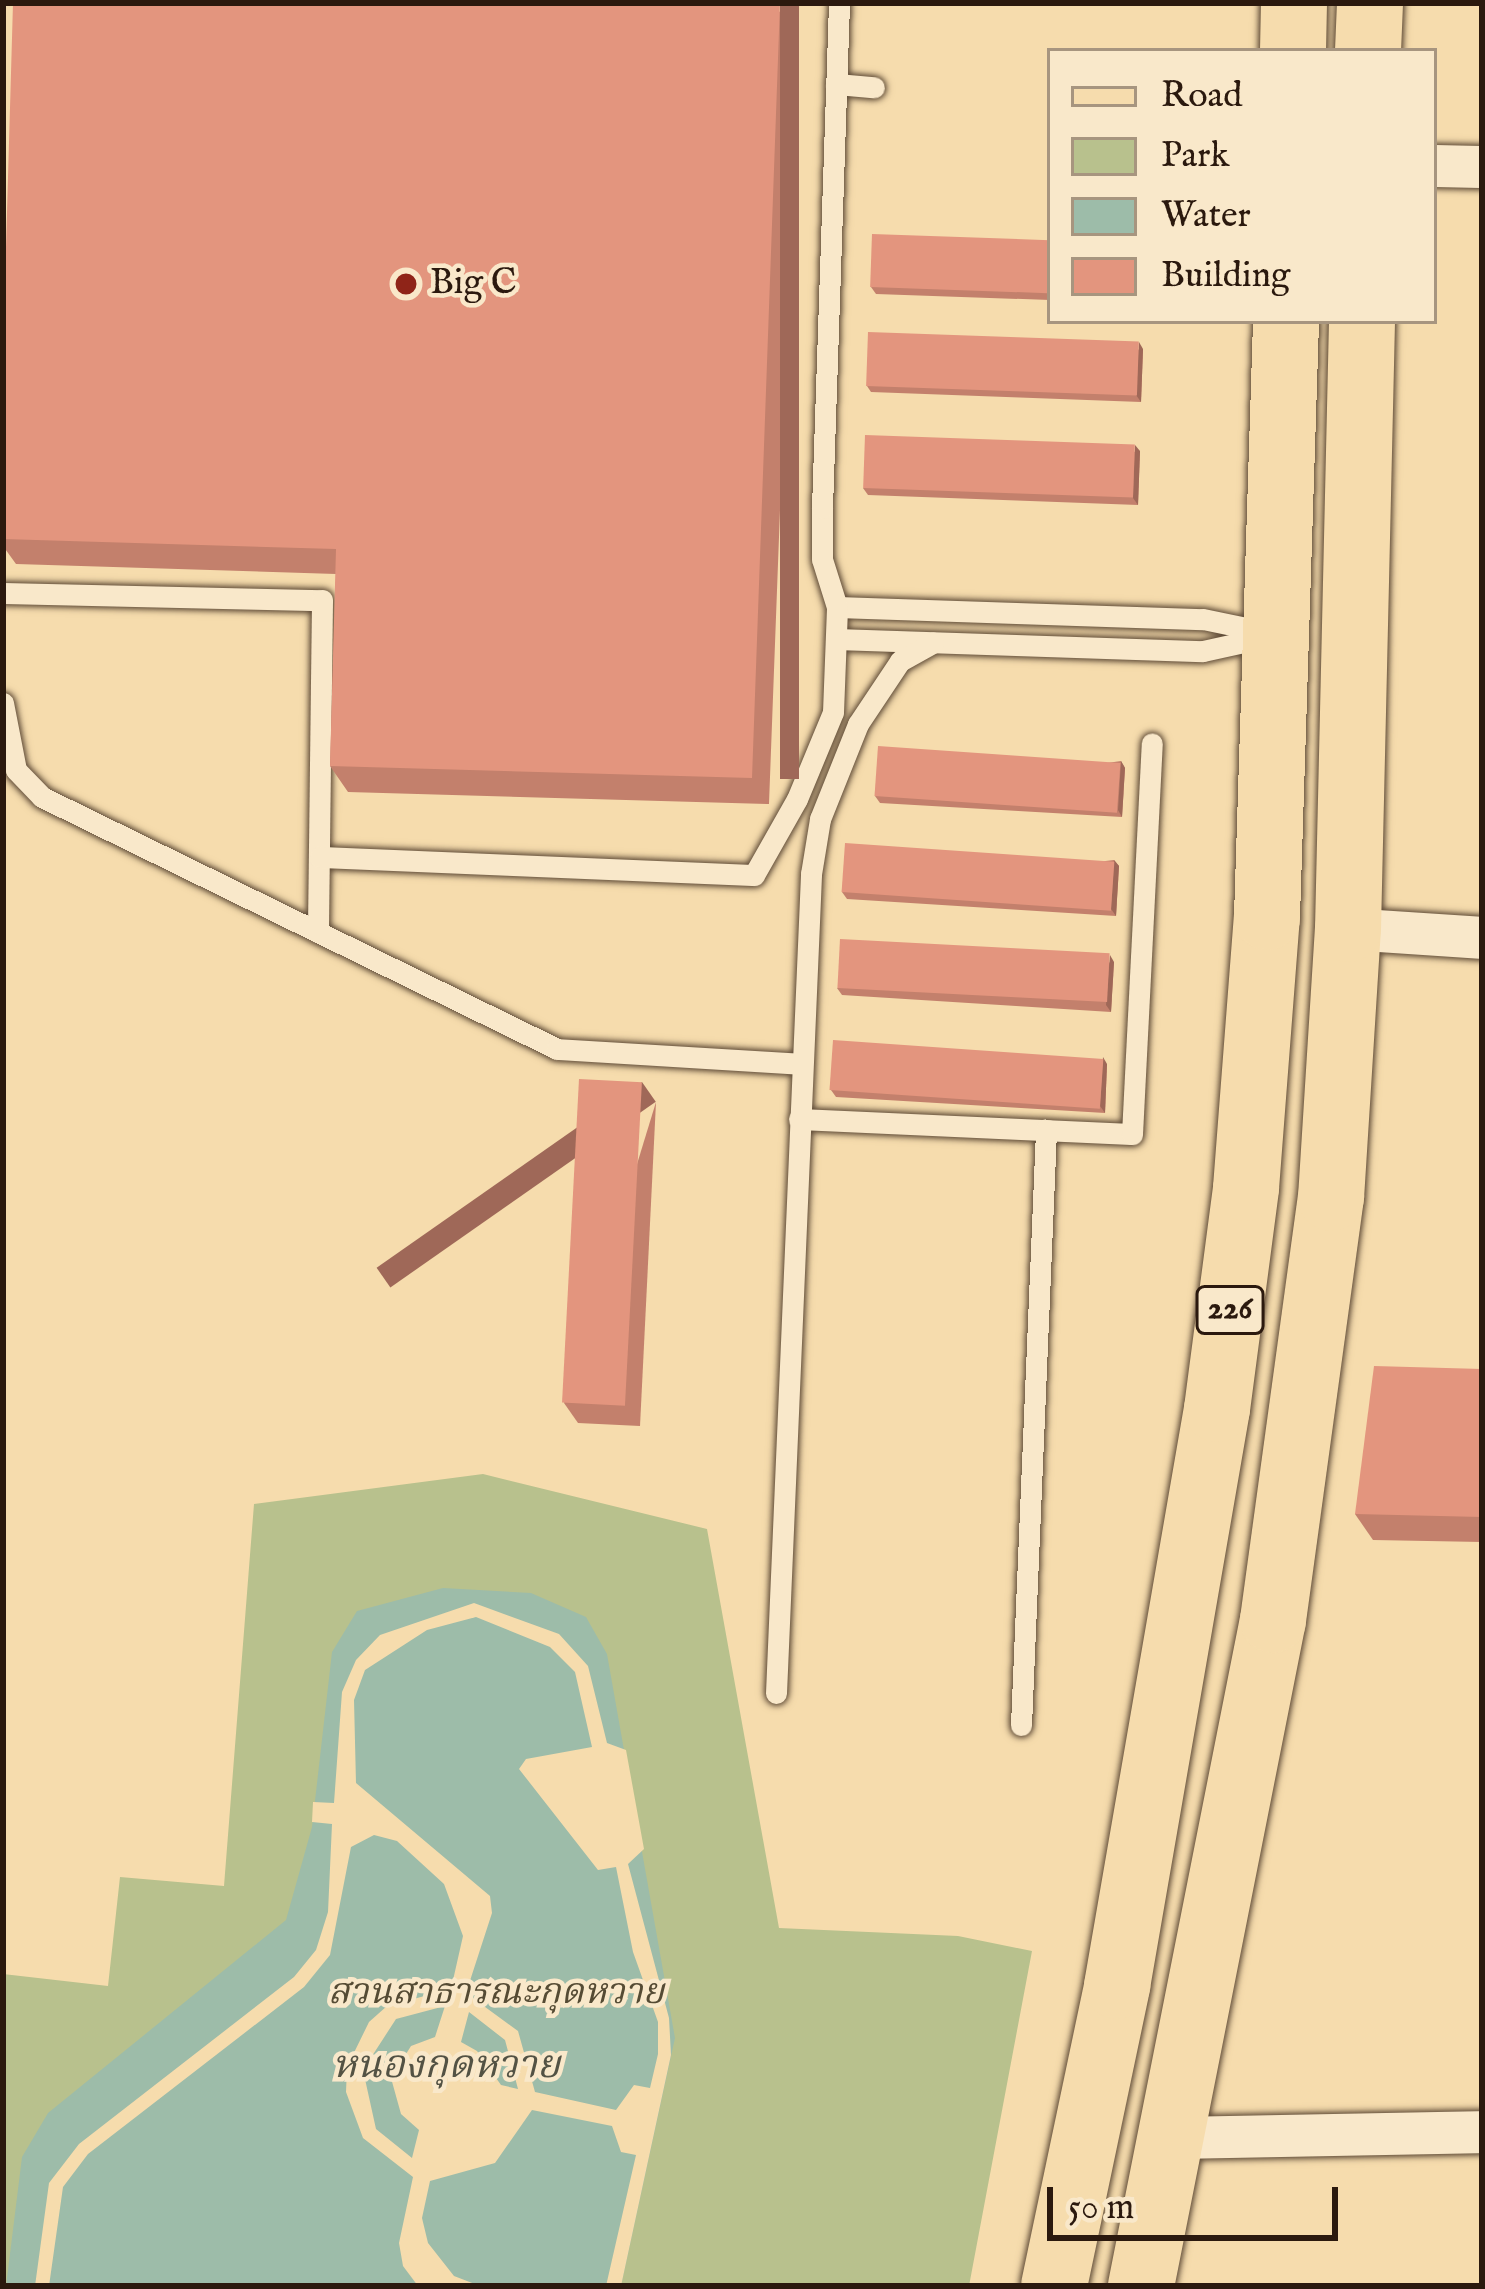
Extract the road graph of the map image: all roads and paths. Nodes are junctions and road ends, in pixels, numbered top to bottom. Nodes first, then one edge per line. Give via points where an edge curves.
1 (838, 3) edge
2 (1294, 3) edge
3 (1370, 3) edge
4 (1293, 48) edge
5 (1368, 48) edge
6 (836, 85) junction
7 (874, 87) dead end
8 (1437, 166) edge
9 (1482, 167) edge
10 (1286, 324) edge
11 (1362, 324) edge
12 (3, 593) edge
13 (837, 607) junction
14 (1279, 634) junction
15 (836, 640) junction
16 (933, 643) junction
17 (3, 703) edge
18 (833, 712) junction
19 (859, 724) junction
20 (1152, 744) dead end
21 (320, 857) junction
22 (1348, 929) junction
23 (318, 932) junction
24 (1482, 938) edge
25 (802, 1064) junction
26 (799, 1119) junction
27 (1046, 1130) junction
28 (1217, 1409) junction
29 (1302, 1420) junction
30 (776, 1694) dead end
31 (1021, 1725) dead end
32 (1482, 2132) edge
33 (1172, 2138) junction
34 (1054, 2286) edge
35 (1141, 2286) edge

1 - 6 lane
2 - 4 main road
3 - 5 main road
6 - 7 lane
6 - 13 lane via 822,559
8 - 9 street
10 - 14 main road, 226
11 - 22 main road, 226
12 - 21 lane via 322,600
13 - 14 lane via 1203,619
13 - 15 lane
14 - 16 lane via 1203,651
14 - 28 main road, 226 via 1268,917
15 - 16 lane
15 - 18 lane
16 - 19 lane via 901,661
17 - 23 lane via 16,770 42,797
18 - 19 lane
18 - 21 lane via 754,874
19 - 25 lane via 820,819
20 - 27 lane via 1132,1134
21 - 23 lane
22 - 24 street
22 - 29 main road, 226 via 1331,1198
23 - 25 lane via 557,1049
25 - 26 lane
26 - 27 lane
26 - 30 lane
27 - 31 lane
28 - 29 main road
28 - 34 main road, 226 via 1118,1986
29 - 33 main road, 226 via 1273,1620
32 - 33 street
33 - 35 main road, 226

